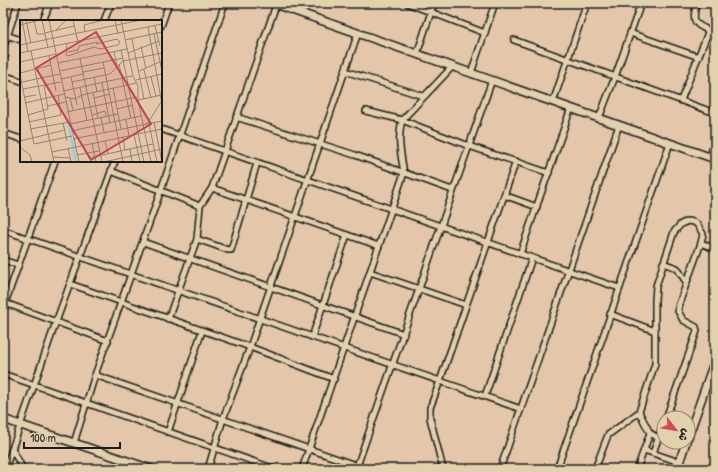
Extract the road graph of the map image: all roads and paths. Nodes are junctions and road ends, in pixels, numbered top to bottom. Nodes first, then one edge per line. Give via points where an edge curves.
1 (18, 3) edge
2 (50, 3) edge
3 (111, 3) edge
4 (169, 3) edge
5 (225, 3) edge
6 (407, 3) edge
7 (434, 3) edge
8 (495, 3) edge
9 (587, 3) edge
10 (641, 3) edge
11 (697, 3) edge
12 (274, 4) edge
13 (293, 6) edge
14 (431, 12) junction
15 (44, 20) edge
16 (104, 20) edge
17 (162, 23) edge
18 (709, 30) junction
19 (358, 33) junction
20 (485, 33) junction
21 (630, 33) junction
22 (715, 33) edge
23 (5, 34) edge
24 (20, 40) edge
25 (514, 40) dead end
26 (3, 48) edge
27 (417, 54) junction
28 (699, 57) junction
29 (568, 59) junction
30 (452, 67) junction
31 (345, 71) junction
32 (471, 73) junction
33 (3, 75) edge
34 (615, 76) junction
35 (492, 80) junction
36 (20, 81) edge
37 (423, 96) junction
38 (681, 100) junction
39 (553, 102) junction
40 (571, 108) junction
41 (366, 111) dead end
42 (715, 113) edge
43 (236, 117) junction
44 (599, 118) junction
45 (402, 120) junction
46 (619, 125) junction
47 (162, 129) edge
48 (3, 133) edge
49 (179, 136) junction
50 (20, 139) edge
51 (715, 140) edge
52 (670, 143) junction
53 (320, 144) junction
54 (469, 146) junction
55 (225, 151) junction
56 (713, 158) edge
57 (516, 161) junction
58 (55, 162) edge
59 (114, 162) edge
60 (257, 162) junction
61 (111, 171) junction
62 (404, 173) junction
63 (549, 173) junction
64 (307, 180) junction
65 (212, 188) junction
66 (161, 190) junction
67 (452, 190) junction
68 (504, 195) junction
69 (246, 200) junction
70 (200, 206) junction
71 (537, 207) junction
72 (392, 209) junction
73 (294, 217) junction
74 (441, 226) junction
75 (3, 230) edge
76 (347, 235) junction
77 (28, 238) junction
78 (197, 240) junction
79 (143, 242) junction
80 (488, 243) junction
81 (701, 243) junction
82 (379, 246) junction
83 (715, 249) edge
84 (520, 254) junction
85 (80, 256) junction
86 (190, 258) junction
87 (532, 258) junction
88 (3, 260) edge
89 (663, 263) junction
90 (18, 265) junction
91 (569, 271) junction
92 (370, 272) junction
93 (131, 274) junction
94 (686, 282) junction
95 (70, 284) junction
96 (270, 287) junction
97 (619, 288) junction
98 (420, 289) junction
99 (179, 290) junction
100 (122, 302) junction
101 (323, 305) junction
102 (466, 305) junction
103 (4, 306) edge
104 (610, 314) junction
105 (355, 317) junction
106 (259, 318) junction
107 (168, 319) junction
108 (56, 322) junction
109 (202, 331) junction
110 (655, 331) junction
111 (404, 334) junction
112 (312, 337) junction
113 (108, 342) junction
114 (250, 347) junction
115 (344, 348) junction
116 (715, 360) edge
117 (393, 365) junction
118 (3, 374) edge
119 (95, 375) junction
120 (334, 379) junction
121 (440, 381) junction
122 (35, 385) junction
123 (485, 396) junction
124 (87, 403) junction
125 (176, 403) junction
126 (521, 409) junction
127 (669, 410) edge
128 (639, 412) junction
129 (696, 414) edge
130 (3, 419) edge
131 (223, 419) junction
132 (20, 425) junction
133 (168, 432) junction
134 (650, 433) junction
135 (656, 437) edge
136 (74, 443) junction
137 (656, 444) edge
138 (214, 448) junction
139 (12, 449) junction
140 (309, 449) junction
141 (644, 450) junction
142 (683, 450) edge
143 (653, 453) junction
144 (5, 466) edge
145 (678, 466) edge
146 (357, 467) edge
147 (23, 469) edge
148 (151, 469) edge
149 (208, 469) edge
150 (275, 469) edge
151 (302, 469) edge
152 (367, 469) edge
153 (443, 469) edge
154 (500, 469) edge
155 (556, 469) edge
156 (595, 469) edge
157 (637, 469) edge

1 - 23 street
2 - 15 street
3 - 16 street
4 - 17 street
5 - 49 street
6 - 14 street
7 - 14 street
8 - 20 street
9 - 29 street
10 - 21 street
11 - 18 street via 694,21
12 - 13 street
12 - 43 street
13 - 19 street
14 - 20 street
14 - 27 street
18 - 22 street
18 - 28 street
19 - 27 street
19 - 31 street
20 - 32 street
21 - 28 street
21 - 34 street
23 - 24 street
23 - 26 street
25 - 29 street
27 - 30 street
28 - 38 street
29 - 34 street
29 - 39 street
30 - 32 street
30 - 37 street
31 - 37 street
31 - 53 street
32 - 35 street
33 - 36 street
34 - 38 street
34 - 44 street
35 - 39 street
35 - 54 street
37 - 45 street
38 - 42 street
39 - 40 street
40 - 44 street
40 - 63 street
41 - 45 street
43 - 53 street
43 - 55 street
44 - 46 street
45 - 54 street
45 - 62 street via 399,141
46 - 52 street
46 - 91 street
47 - 49 street
48 - 50 street
49 - 55 street
49 - 66 street
51 - 56 street
52 - 56 street
52 - 97 street
53 - 62 street
53 - 64 street
54 - 57 street
54 - 67 street
55 - 60 street
55 - 65 street
57 - 63 street
57 - 68 street
58 - 77 street
59 - 61 street
60 - 64 street
60 - 69 street
61 - 66 street
61 - 85 street
62 - 67 street
62 - 72 street
63 - 71 street
64 - 72 street
64 - 73 street
65 - 69 street
65 - 70 street
66 - 70 street
66 - 79 street
67 - 74 street
68 - 71 street
68 - 80 street
69 - 73 street
69 - 78 street via 230,250
70 - 78 street
71 - 84 street
72 - 74 street
72 - 82 street
73 - 76 street
73 - 96 street
74 - 80 street
74 - 98 street
75 - 77 street
76 - 82 street
76 - 101 street
77 - 85 street
77 - 90 street
78 - 86 street
79 - 86 street
79 - 93 street
80 - 84 street
80 - 102 street
81 - 83 street
81 - 89 street via 703,234 697,224 688,221 681,224 674,232
81 - 94 street
82 - 92 street
84 - 87 street
85 - 93 street
85 - 95 street
86 - 96 street
86 - 99 street
87 - 91 street
87 - 123 street
88 - 90 street
89 - 94 street via 677,268
89 - 110 street via 655,292
90 - 103 street
91 - 97 street
91 - 126 street
92 - 98 street
92 - 105 street
93 - 99 street
93 - 100 street
94 - 127 street via 678,311 683,320 696,327 697,331
95 - 100 street
95 - 108 street
96 - 101 street
96 - 106 street
97 - 104 street
98 - 102 street
98 - 111 street
99 - 106 street
99 - 107 street
100 - 107 street
100 - 113 street
101 - 105 street
101 - 112 street
102 - 121 street
103 - 108 street
104 - 110 street
104 - 155 street
105 - 111 street
105 - 115 street
106 - 112 street
106 - 114 street
107 - 109 street
108 - 113 street
108 - 122 street
109 - 114 street
109 - 125 street
110 - 128 street via 655,364
111 - 117 street
112 - 115 street
113 - 119 street
114 - 120 street
114 - 131 street
115 - 117 street
115 - 120 street
116 - 129 street
117 - 121 street
117 - 146 street
118 - 122 street
119 - 124 street
119 - 125 street
120 - 140 street
121 - 123 street
121 - 153 street via 430,408 430,418
122 - 124 street
122 - 132 street
123 - 126 street
124 - 133 street
124 - 136 street
125 - 131 street
125 - 133 street
126 - 154 street
128 - 134 street
128 - 156 street via 608,435
130 - 132 street
131 - 138 street
131 - 140 street
132 - 136 street
132 - 139 street
133 - 138 street
134 - 135 street
134 - 141 street
136 - 148 street
137 - 143 street
138 - 149 street
138 - 150 street
139 - 144 street
139 - 147 street
140 - 146 street
140 - 151 street
141 - 143 street
141 - 157 street
142 - 145 street
143 - 145 street
146 - 152 street

